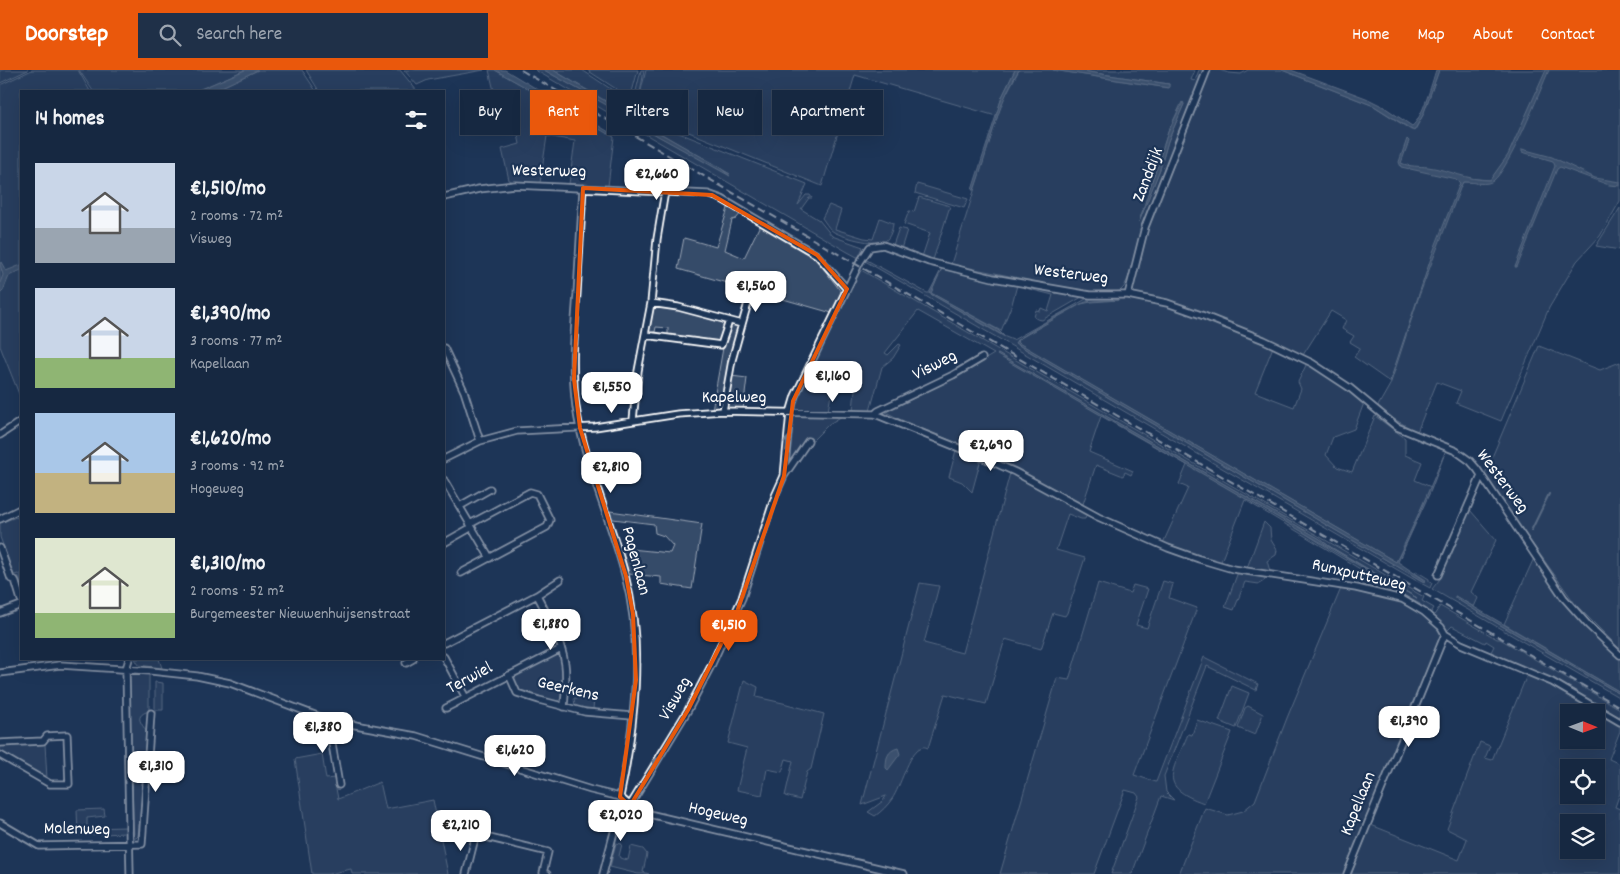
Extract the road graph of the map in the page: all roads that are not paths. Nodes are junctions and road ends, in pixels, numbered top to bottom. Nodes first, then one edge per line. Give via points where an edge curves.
1 (1207, 70) edge
2 (583, 188) junction
3 (665, 191) junction
4 (445, 197) edge
5 (847, 289) junction
6 (1128, 294) junction
7 (750, 296) dead end
8 (651, 303) junction
9 (729, 321) junction
10 (742, 324) junction
11 (645, 335) junction
12 (445, 350) edge
13 (982, 358) dead end
14 (723, 412) junction
15 (790, 413) junction
16 (875, 414) junction
17 (633, 420) junction
18 (20, 422) edge
19 (580, 428) junction
20 (0, 435) edge
21 (480, 441) junction
22 (808, 441) dead end
23 (445, 458) edge
24 (784, 476) junction
25 (1481, 476) junction
26 (445, 482) edge
27 (490, 489) dead end
28 (460, 506) junction
29 (20, 510) edge
30 (1098, 516) joint
31 (0, 520) edge
32 (471, 525) junction
33 (445, 542) edge
34 (0, 548) edge
35 (490, 558) junction
36 (461, 573) dead end
37 (1438, 575) dead end
38 (560, 580) dead end
39 (537, 595) junction
40 (20, 597) edge
41 (20, 605) edge
42 (0, 613) edge
43 (1445, 634) junction
44 (445, 642) edge
45 (561, 648) junction
46 (1620, 655) edge
47 (445, 659) edge
48 (129, 660) edge
49 (411, 660) edge
50 (406, 662) dead end
51 (126, 669) junction
52 (0, 673) edge
53 (509, 675) junction
54 (466, 698) junction
55 (564, 707) junction
56 (446, 708) dead end
57 (151, 713) dead end
58 (632, 716) junction
59 (328, 720) junction
60 (1620, 722) edge
61 (0, 744) edge
62 (0, 755) edge
63 (340, 785) dead end
64 (620, 797) junction
65 (630, 806) junction
66 (0, 823) edge
67 (440, 826) dead end
68 (476, 834) junction
69 (130, 845) junction
70 (884, 871) edge
71 (130, 874) edge
72 (466, 874) edge
73 (546, 874) edge
74 (603, 874) edge
75 (904, 874) edge
76 (1347, 874) edge

1 - 6 street, Zanddijk via 1151,211
2 - 3 street, Westerweg
2 - 4 street, Westerweg via 515,185
2 - 19 street, Pagenlaan via 573,354
3 - 5 street, Westerweg via 708,194 722,199 818,255
3 - 8 street via 654,258
5 - 6 street, Westerweg via 867,249 880,245 943,266 1013,282 1090,295
5 - 15 street, Visweg via 798,387
6 - 25 street, Westerweg via 1204,316 1300,357 1341,381 1397,427 1462,454
7 - 10 street
8 - 9 street
8 - 11 street
9 - 10 street
9 - 11 street via 721,345
10 - 14 street
11 - 17 street
12 - 21 street via 464,391
13 - 16 street, Visweg
14 - 15 street, Kapelweg
14 - 17 street, Kapelweg
15 - 16 street, Kapelweg
24 -> 15 street, Visweg
16 - 30 street, Kapelweg via 1015,472
17 - 19 street, Kapelweg
18 - 20 street
19 - 21 street, Kapelweg via 517,431
19 - 58 street, Pagenlaan via 630,600 637,645
21 - 23 street, Kapelweg
22 - 24 street, Visweg
65 -> 24 street, Visweg via 711,666 736,612
25 - 37 street
25 - 46 street, Westerweg via 1564,598
26 - 28 street
27 - 28 street
28 - 32 street
29 - 31 street
30 - 43 street, Runxputteweg via 1168,548 1214,564 1402,599 1431,618
32 - 33 street
32 - 35 street
32 - 35 street via 530,492 537,494 550,520 547,527
34 - 40 street
35 - 36 street
38 - 39 street
39 - 44 street
39 - 45 street
41 - 42 street
43 - 60 street, Runxputteweg via 1463,645 1552,682
43 - 76 street, Kapellaan
45 - 53 street, Terwiel
45 - 55 street via 565,665
47 - 54 street
48 - 51 street
49 - 50 street
51 - 52 street, Hogeweg via 60,665
51 - 59 street, Hogeweg via 197,676 230,683
51 - 69 street
53 - 54 street, Terwiel
53 - 55 street, Geerkens via 517,693
54 - 56 street, Terwiel
55 - 58 street, Geerkens
57 - 69 street via 142,844
58 - 64 street, Pagenlaan
59 - 63 street
59 - 64 street, Hogeweg via 416,736
61 - 62 street via 43,741 47,736 67,735 69,784 50,784
64 - 65 street, Hogeweg
65 - 70 street, Hogeweg via 636,811
65 - 74 street, Visweg via 612,836
66 - 69 street, Molenweg via 39,846
67 - 68 street
68 - 72 street
68 - 73 street via 548,852 542,873
69 - 71 street
70 - 75 street, Hogeweg

